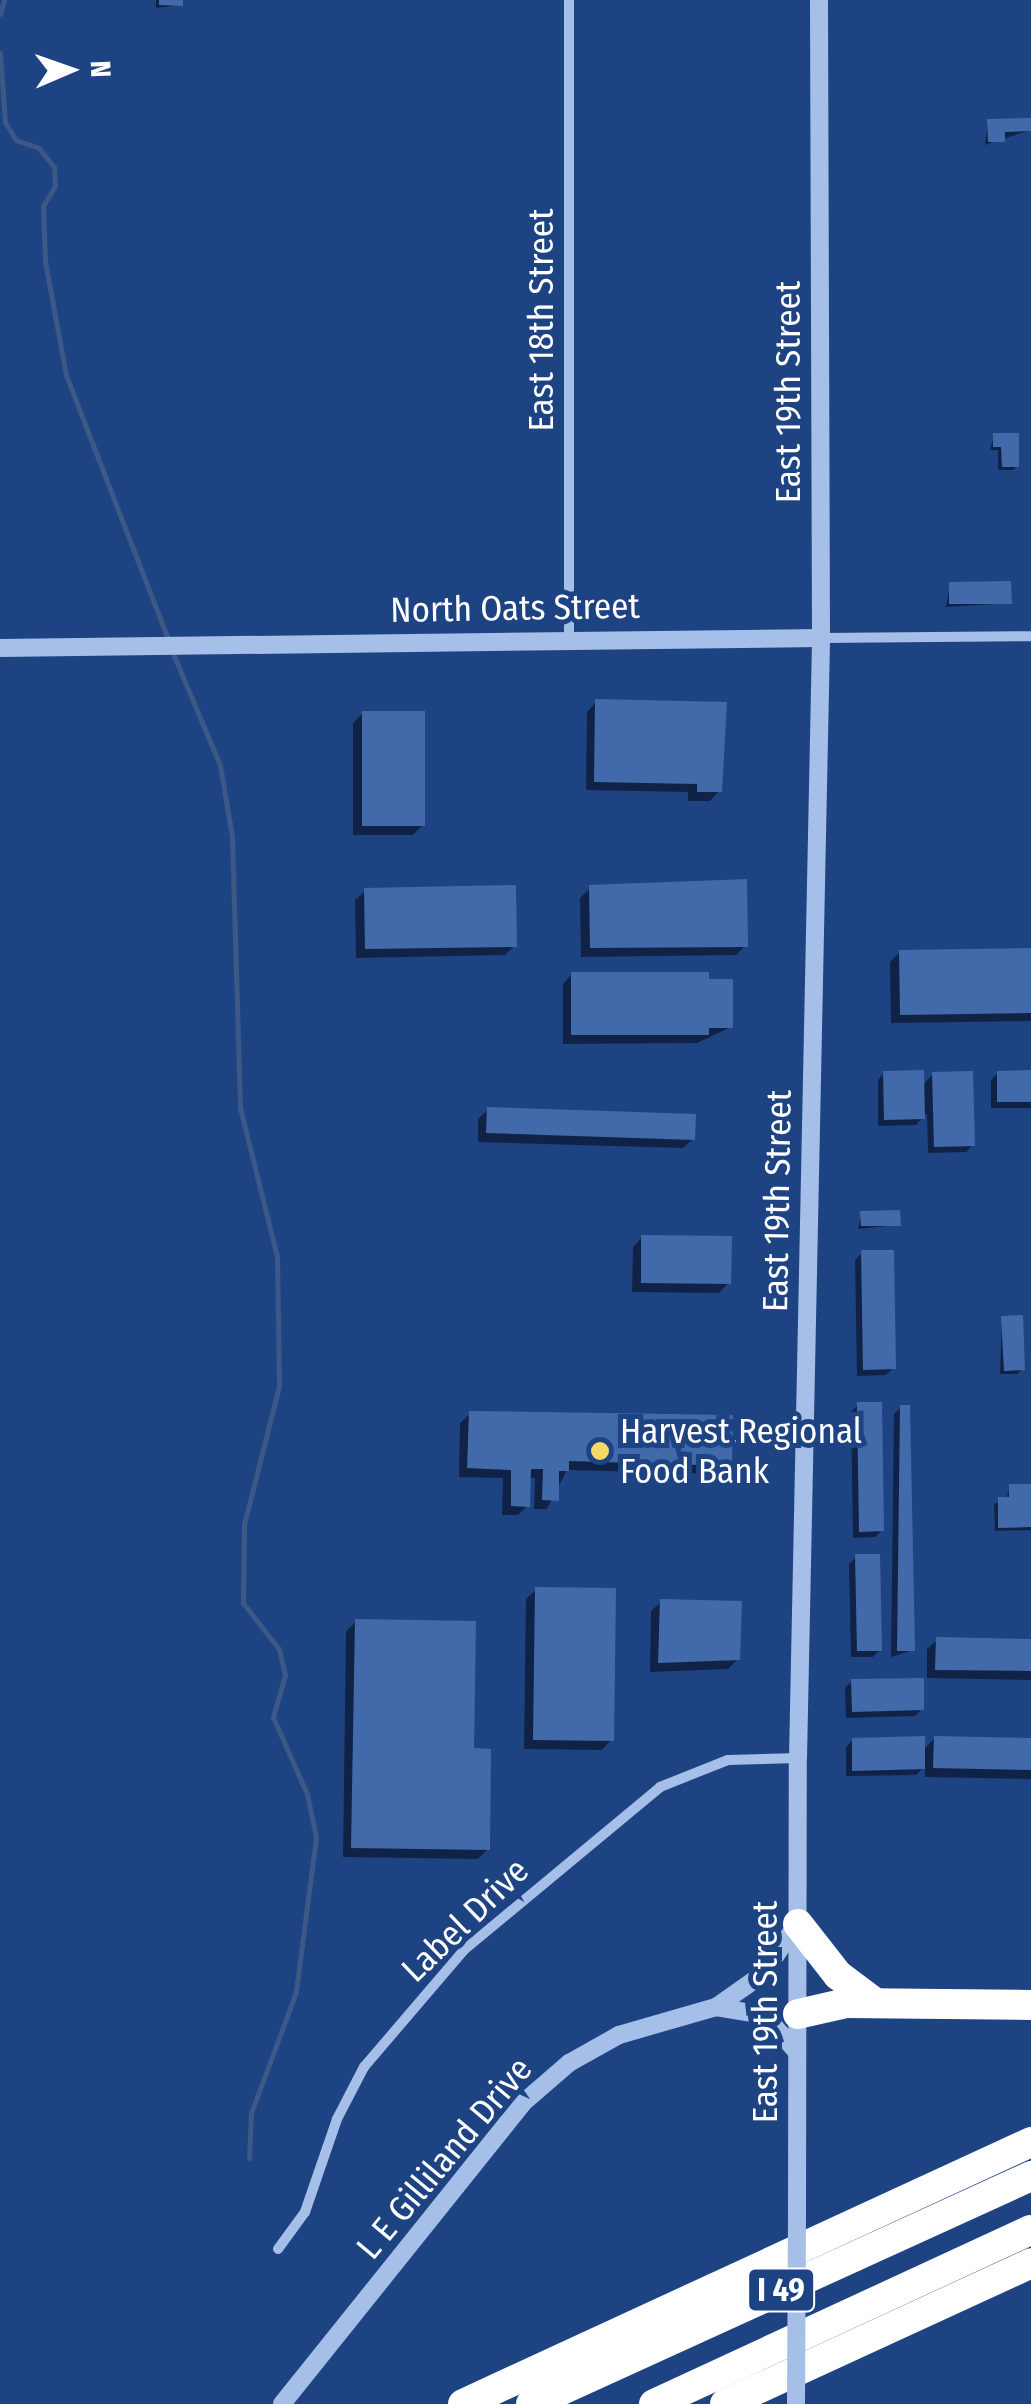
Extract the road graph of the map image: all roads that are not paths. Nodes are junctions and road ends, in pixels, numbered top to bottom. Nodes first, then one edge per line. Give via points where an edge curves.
1 (569, 0) edge
2 (819, 0) edge
3 (1031, 636) edge
4 (820, 638) junction
5 (568, 640) junction
6 (0, 648) edge
7 (798, 1758) junction
8 (798, 1924) junction
9 (874, 2002) junction
10 (1031, 2005) edge
11 (716, 2007) junction
12 (798, 2014) junction
13 (798, 2052) junction
14 (1031, 2142) edge
15 (1031, 2176) edge
16 (1031, 2230) edge
17 (278, 2249) dead end
18 (1031, 2263) edge
19 (282, 2404) edge
20 (463, 2404) edge
21 (531, 2404) edge
22 (654, 2404) edge
23 (725, 2404) edge
24 (796, 2404) edge

1 - 5 street, East 18th Street
2 - 4 street, East 19th Street
3 - 4 street, North Oats Street
4 - 5 street, North Oats Street
4 - 7 street, East 19th Street
5 - 6 street, North Oats Street
7 - 8 street, East 19th Street
7 - 17 street, Label Drive via 728,1760 660,1787 464,1950 364,2067 337,2118 305,2212
8 - 9 highway via 838,1975
8 - 11 street via 763,1974
8 - 12 street, East 19th Street
9 - 10 highway
9 - 12 highway
11 - 13 street, L E Gilliland Drive via 764,2015
11 - 19 street, L E Gilliland Drive via 619,2035 544,2084
12 - 13 street, East 19th Street
13 - 24 street, East 19th Street, bridge
14 - 20 highway
15 - 21 highway, I 49
16 - 22 highway, I 49
18 - 23 highway

